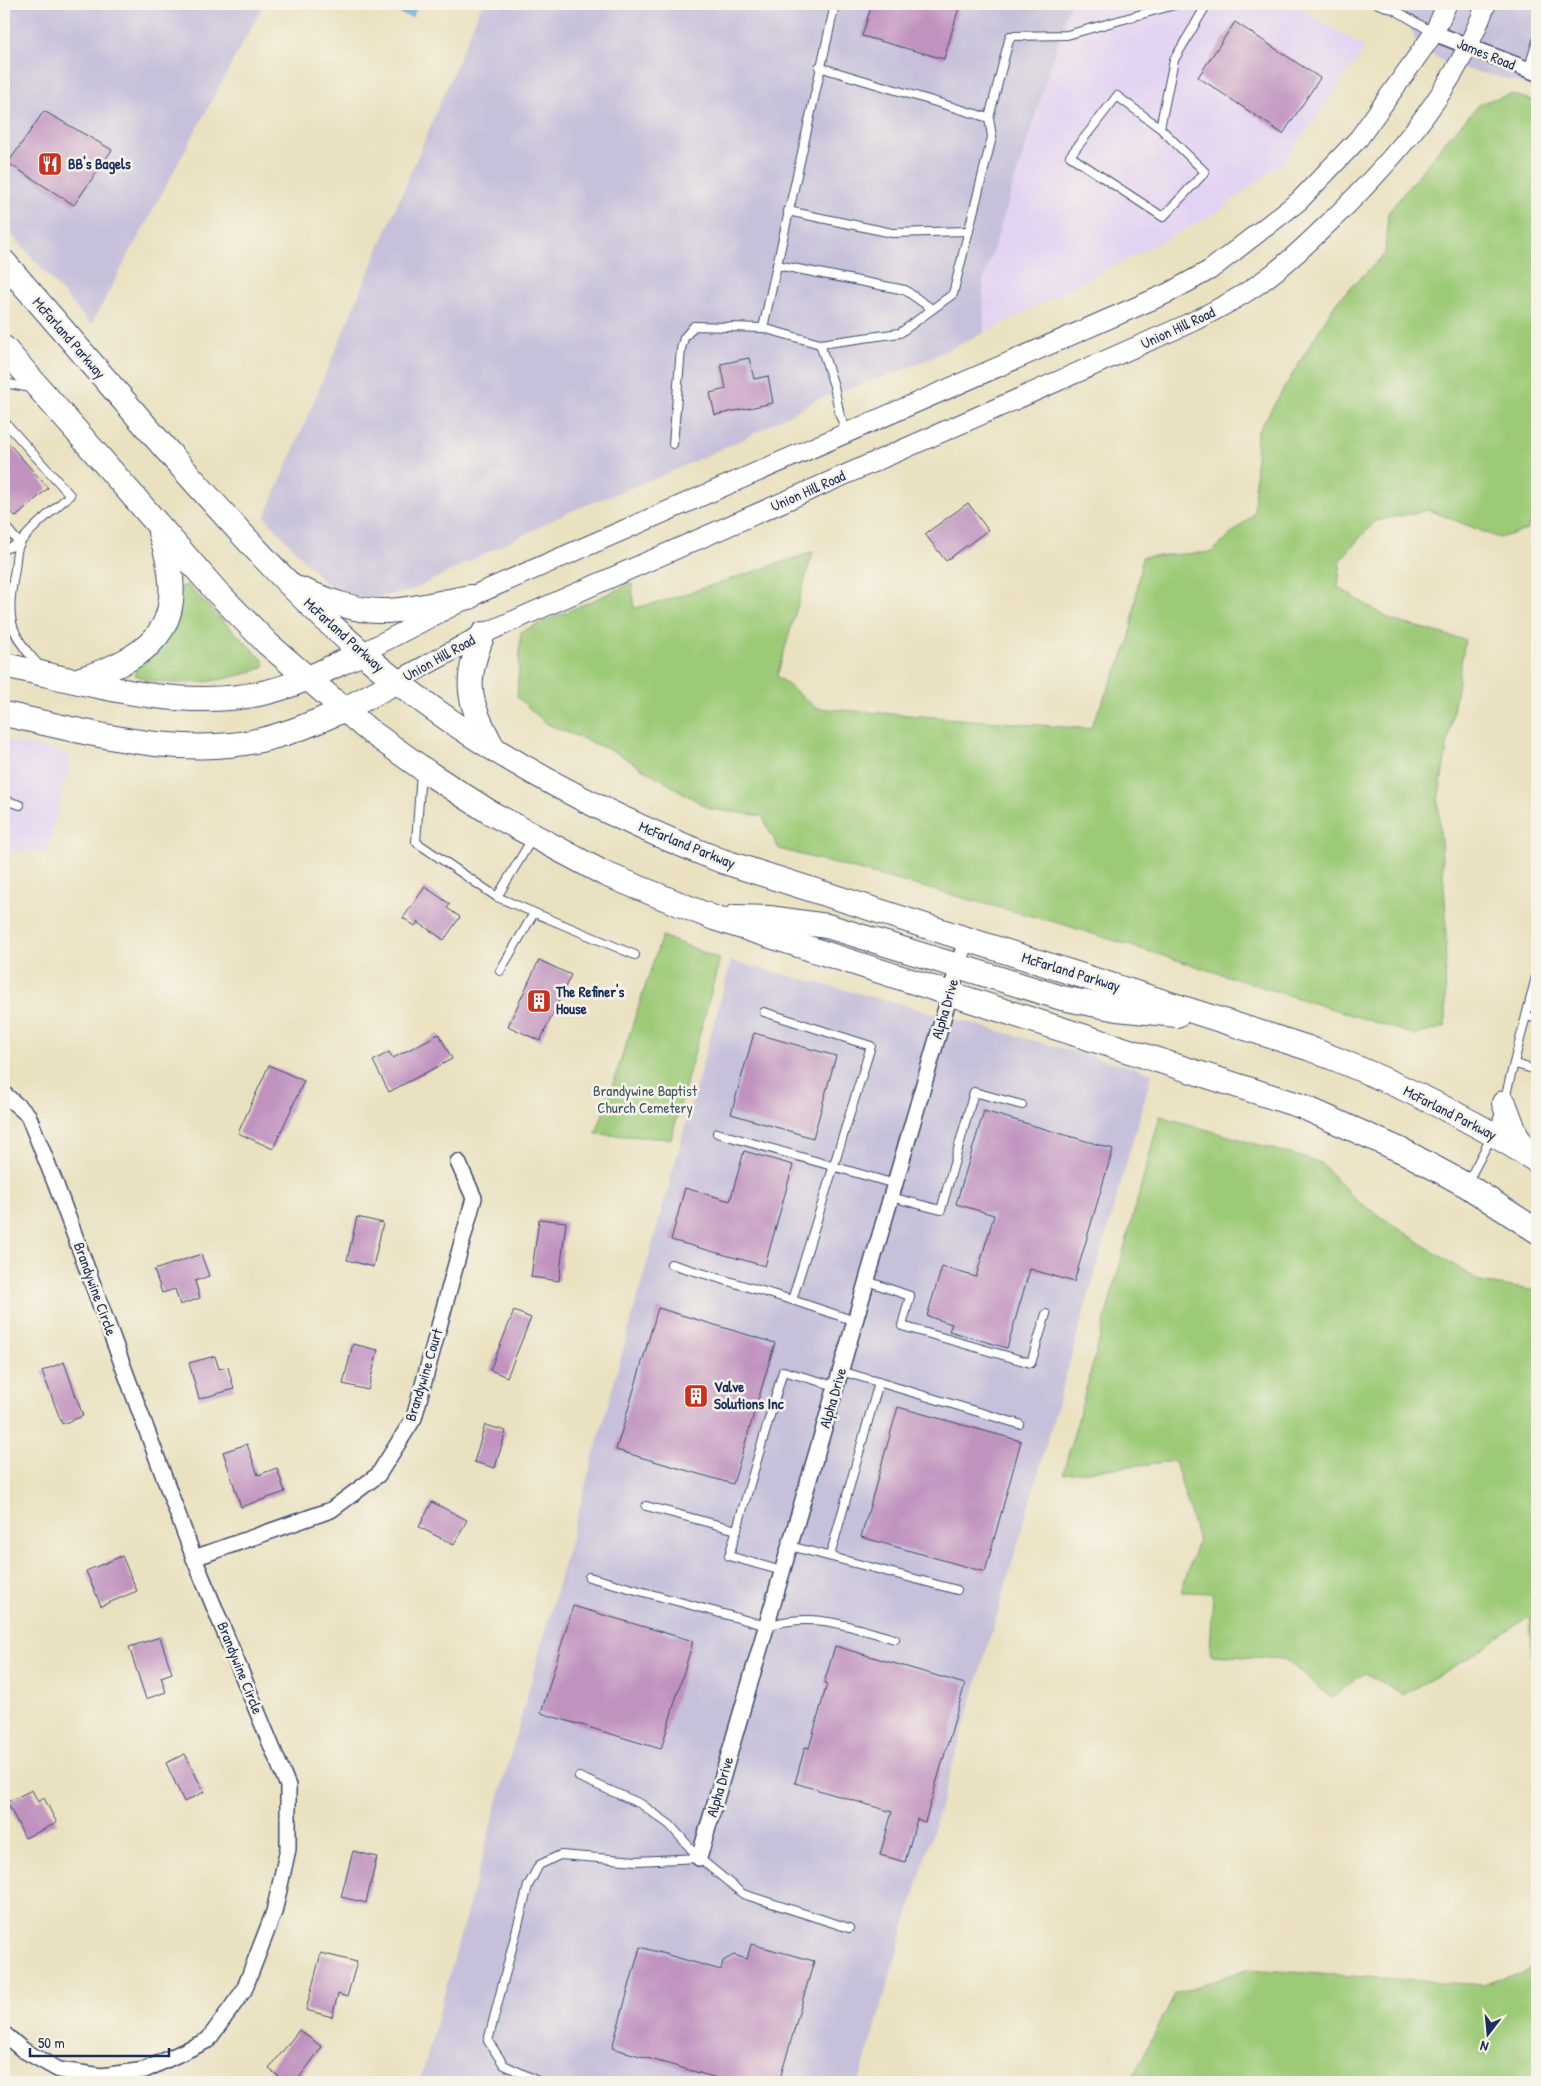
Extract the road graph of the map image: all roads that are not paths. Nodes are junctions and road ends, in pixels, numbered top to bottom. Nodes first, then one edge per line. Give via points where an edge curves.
1 (835, 4) edge
2 (1178, 4) edge
3 (1207, 4) edge
4 (1378, 4) edge
5 (1447, 4) edge
6 (1486, 4) edge
7 (1434, 33) junction
8 (1537, 41) edge
9 (1468, 48) junction
10 (819, 67) junction
11 (1533, 72) edge
12 (988, 118) junction
13 (1160, 128) junction
14 (788, 211) junction
15 (969, 230) junction
16 (4, 262) edge
17 (777, 265) junction
18 (932, 309) junction
19 (763, 328) junction
20 (820, 344) junction
21 (4, 348) edge
22 (4, 383) edge
23 (44, 394) junction
24 (4, 421) edge
25 (848, 432) junction
26 (673, 444) dead end
27 (157, 524) junction
28 (4, 525) edge
29 (20, 544) junction
30 (4, 549) edge
31 (288, 584) junction
32 (470, 597) junction
33 (9, 607) junction
34 (4, 617) edge
35 (483, 634) junction
36 (362, 653) junction
37 (4, 665) edge
38 (51, 675) junction
39 (307, 679) junction
40 (76, 681) junction
41 (397, 681) junction
42 (343, 711) junction
43 (4, 714) edge
44 (493, 748) junction
45 (421, 768) junction
46 (4, 800) edge
47 (20, 805) dead end
48 (533, 837) junction
49 (497, 897) junction
50 (534, 913) junction
51 (714, 918) junction
52 (966, 938) junction
53 (635, 955) dead end
54 (958, 966) junction
55 (500, 971) dead end
56 (1537, 973) edge
57 (950, 994) junction
58 (764, 1012) dead end
59 (1212, 1016) junction
60 (1527, 1016) junction
61 (1537, 1019) edge
62 (1515, 1064) junction
63 (1537, 1070) edge
64 (4, 1094) edge
65 (1504, 1103) junction
66 (1022, 1105) dead end
67 (717, 1134) dead end
68 (1493, 1134) junction
69 (1533, 1159) edge
70 (458, 1162) dead end
71 (833, 1167) junction
72 (1466, 1185) junction
73 (893, 1191) junction
74 (1537, 1231) edge
75 (671, 1264) dead end
76 (867, 1281) junction
77 (792, 1300) junction
78 (1046, 1314) dead end
79 (855, 1320) junction
80 (841, 1371) junction
81 (879, 1382) junction
82 (836, 1386) junction
83 (1019, 1424) dead end
84 (646, 1506) dead end
85 (737, 1530) junction
86 (790, 1546) junction
87 (830, 1556) junction
88 (194, 1558) junction
89 (782, 1571) junction
90 (590, 1577) dead end
91 (957, 1590) dead end
92 (766, 1626) junction
93 (895, 1639) dead end
94 (579, 1777) dead end
95 (699, 1858) junction
96 (849, 1928) dead end
97 (4, 2034) edge
98 (540, 2082) edge

1 - 10 lane
2 - 12 lane via 1067,35 1010,36
3 - 13 lane via 1174,60
4 - 7 lane
5 - 7 street
6 - 9 street, Union Hill Road
7 - 9 street, James Road
7 - 25 street via 1352,145 1299,201 1210,270 1168,293
8 - 11 lane
9 - 11 street, James Road
9 - 35 street, Union Hill Road via 1430,110 1379,174 1262,282 1227,305
10 - 12 lane
10 - 14 lane
12 - 15 lane via 992,137
13 - 13 lane via 1205,172 1163,217 1070,156 1116,96
14 - 15 lane via 892,233
14 - 17 lane
15 - 18 lane via 953,294
16 - 31 main road, McFarland Parkway
17 - 18 lane via 905,290
17 - 19 lane
18 - 20 lane via 900,333
19 - 20 lane
19 - 26 lane via 694,326 684,338
20 - 25 lane via 840,416
21 - 23 main road
22 - 23 lane
23 - 27 main road
24 - 29 lane via 70,495
25 - 32 street
27 - 39 main road via 240,616
27 - 40 main road via 172,585 165,626 146,648 126,661
28 - 29 lane
29 - 30 lane
29 - 33 lane
31 - 32 main road via 339,604 382,612
31 - 36 main road, McFarland Parkway
32 - 36 street
33 - 34 lane
33 - 38 lane via 13,629 23,647
35 - 41 street, Union Hill Road
35 - 44 main road via 470,678 471,700
36 - 39 main road
36 - 41 main road, McFarland Parkway
37 - 38 main road
38 - 40 main road
39 - 40 main road via 266,692 200,699 162,697
39 - 42 main road
41 - 42 main road, Union Hill Road
41 - 44 main road, McFarland Parkway
42 - 43 main road, Union Hill Road via 268,739 205,746 140,741
42 - 45 main road
44 - 52 main road, McFarland Parkway via 586,800 681,845 771,877
45 - 48 main road
45 - 49 lane via 416,842
46 - 47 lane
48 - 49 lane
48 - 51 main road via 622,881
49 - 50 lane
50 - 53 lane
50 - 55 lane
51 - 54 main road via 769,918 827,926
51 - 57 main road
52 - 54 street, Alpha Drive
52 - 59 main road, McFarland Parkway
54 - 57 street, Alpha Drive
54 - 59 main road via 1062,998 1148,1013
56 - 60 lane
57 - 72 main road via 1300,1106 1380,1140
57 - 73 street, Alpha Drive
58 - 71 lane via 871,1046
59 - 68 main road, McFarland Parkway via 1342,1062
60 - 61 lane
60 - 62 lane
62 - 63 lane
62 - 65 lane
64 - 88 street, Brandywine Circle via 28,1115
65 - 68 lane
65 - 69 main road via 1516,1135
66 - 73 lane via 974,1092 940,1210
67 - 71 lane
68 - 69 main road, McFarland Parkway
68 - 72 lane
70 - 88 street, Brandywine Court via 474,1198 414,1418 378,1475 330,1510
71 - 73 lane
71 - 77 lane
72 - 74 main road
73 - 76 street, Alpha Drive
75 - 77 lane
76 - 78 lane via 910,1296 902,1326 1031,1363
76 - 79 street, Alpha Drive
77 - 79 lane
79 - 80 street, Alpha Drive
80 - 81 lane
80 - 82 street, Alpha Drive
81 - 83 lane
81 - 87 lane
82 - 85 lane via 783,1371
82 - 86 street, Alpha Drive
84 - 85 lane
85 - 89 lane via 729,1556
86 - 87 lane
86 - 89 street, Alpha Drive
87 - 91 lane
88 - 97 street, Brandywine Circle via 288,1786 288,1849 274,1912 244,1990 208,2040 144,2070 102,2076 59,2070 22,2050
89 - 92 street, Alpha Drive
90 - 92 lane
92 - 93 lane via 788,1619 826,1620
92 - 95 street, Alpha Drive
94 - 95 lane via 641,1804 670,1825
95 - 96 lane via 743,1894
95 - 98 lane via 637,1861 560,1855 539,1865 528,1886 488,2041 504,2065

